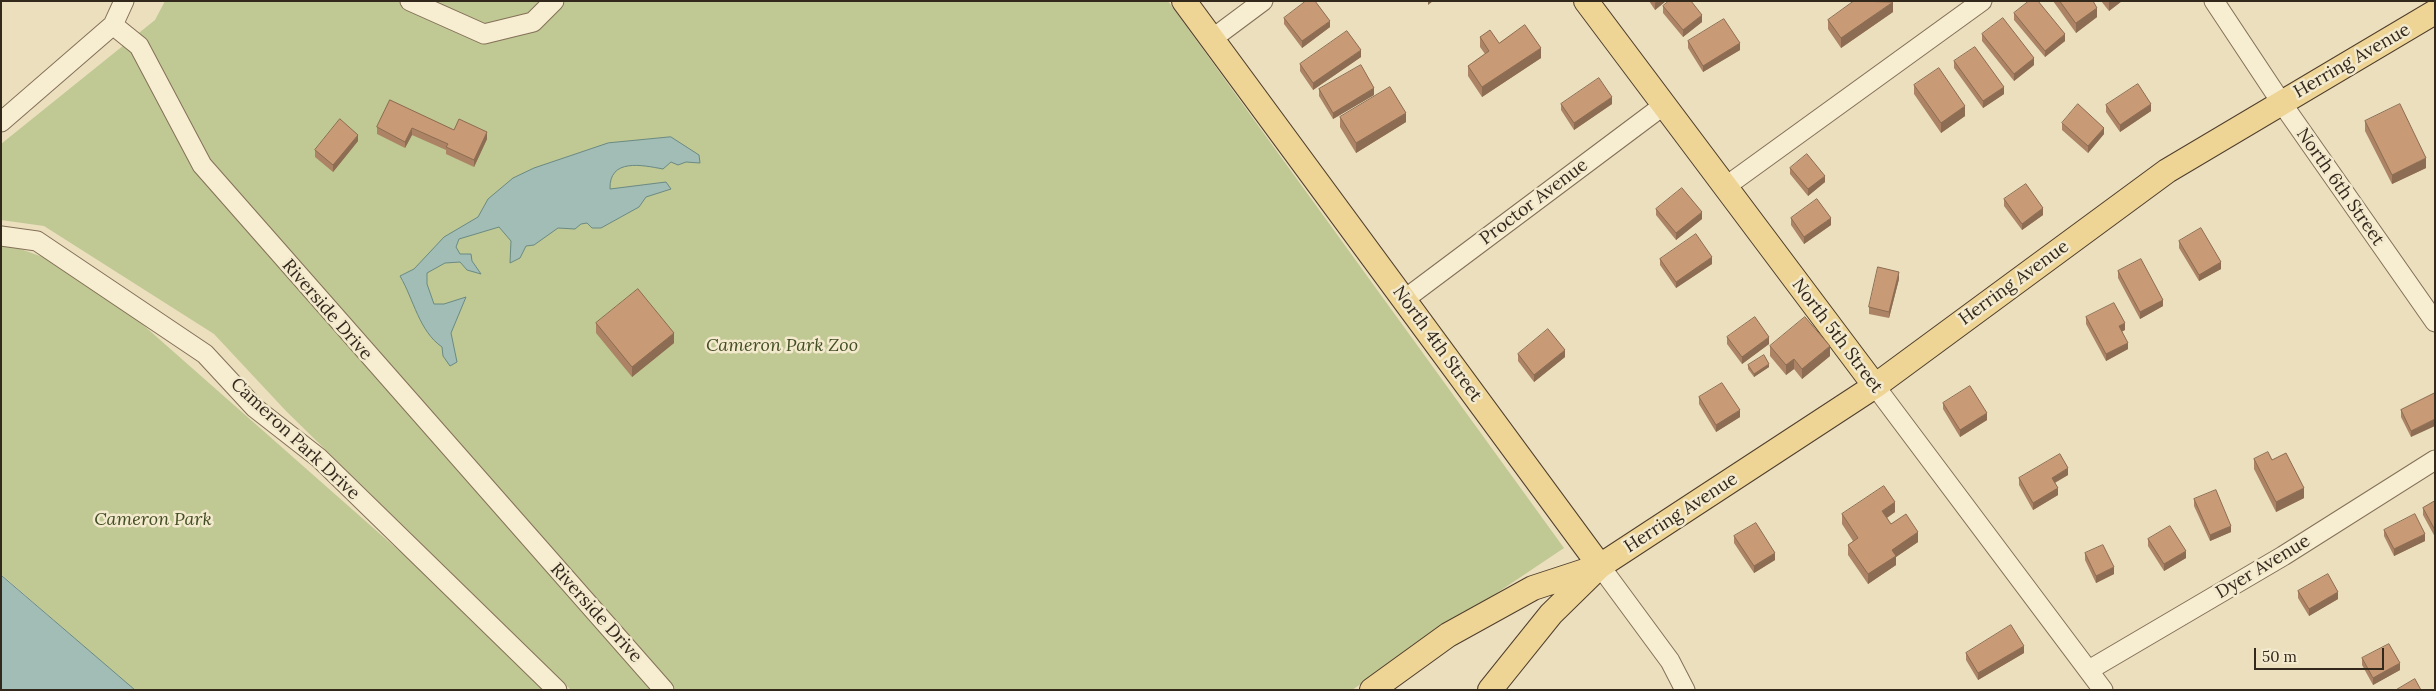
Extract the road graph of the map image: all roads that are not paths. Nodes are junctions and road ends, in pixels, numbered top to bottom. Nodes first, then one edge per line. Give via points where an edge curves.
1 (124, 1) edge
2 (410, 1) edge
3 (554, 1) edge
4 (1184, 1) edge
5 (1263, 1) edge
6 (1586, 1) edge
7 (1982, 1) edge
8 (2214, 1) edge
9 (2435, 12) edge
10 (113, 25) junction
11 (1212, 39) junction
12 (2281, 102) junction
13 (1664, 105) junction
14 (1, 122) edge
15 (1725, 187) junction
16 (1, 236) edge
17 (1404, 300) junction
18 (2435, 322) edge
19 (1875, 386) junction
20 (2435, 460) edge
21 (1600, 566) junction
22 (2089, 670) junction
23 (557, 690) edge
24 (664, 690) edge
25 (1372, 690) edge
26 (1490, 690) edge
27 (1685, 690) edge
28 (2103, 690) edge

1 - 10 street
2 - 3 street via 484,34 533,22
4 - 11 main road, North 4th Street
5 - 11 street
6 - 13 main road, North 5th Street
7 - 15 street
8 - 12 street, North 6th Street
9 - 12 main road, Herring Avenue
10 - 14 street
10 - 24 street, Riverside Drive via 139,46 202,165
11 - 17 main road, North 4th Street
12 - 18 street, North 6th Street
12 - 19 main road, Herring Avenue via 2166,171
13 - 15 main road, North 5th Street
13 - 17 street, Proctor Avenue
15 - 19 main road, North 5th Street
16 - 23 street, Cameron Park Drive via 37,241 205,354 256,408 318,458
17 - 21 main road, North 4th Street
19 - 21 main road, Herring Avenue
19 - 22 street, North 5th Street
20 - 22 street, Dyer Avenue via 2283,556
21 - 25 main road, Herring Avenue via 1533,588 1448,635
21 - 26 main road, Herring Avenue via 1551,614
21 - 27 street, North 4th Street via 1670,661
22 - 28 street, North 5th Street

